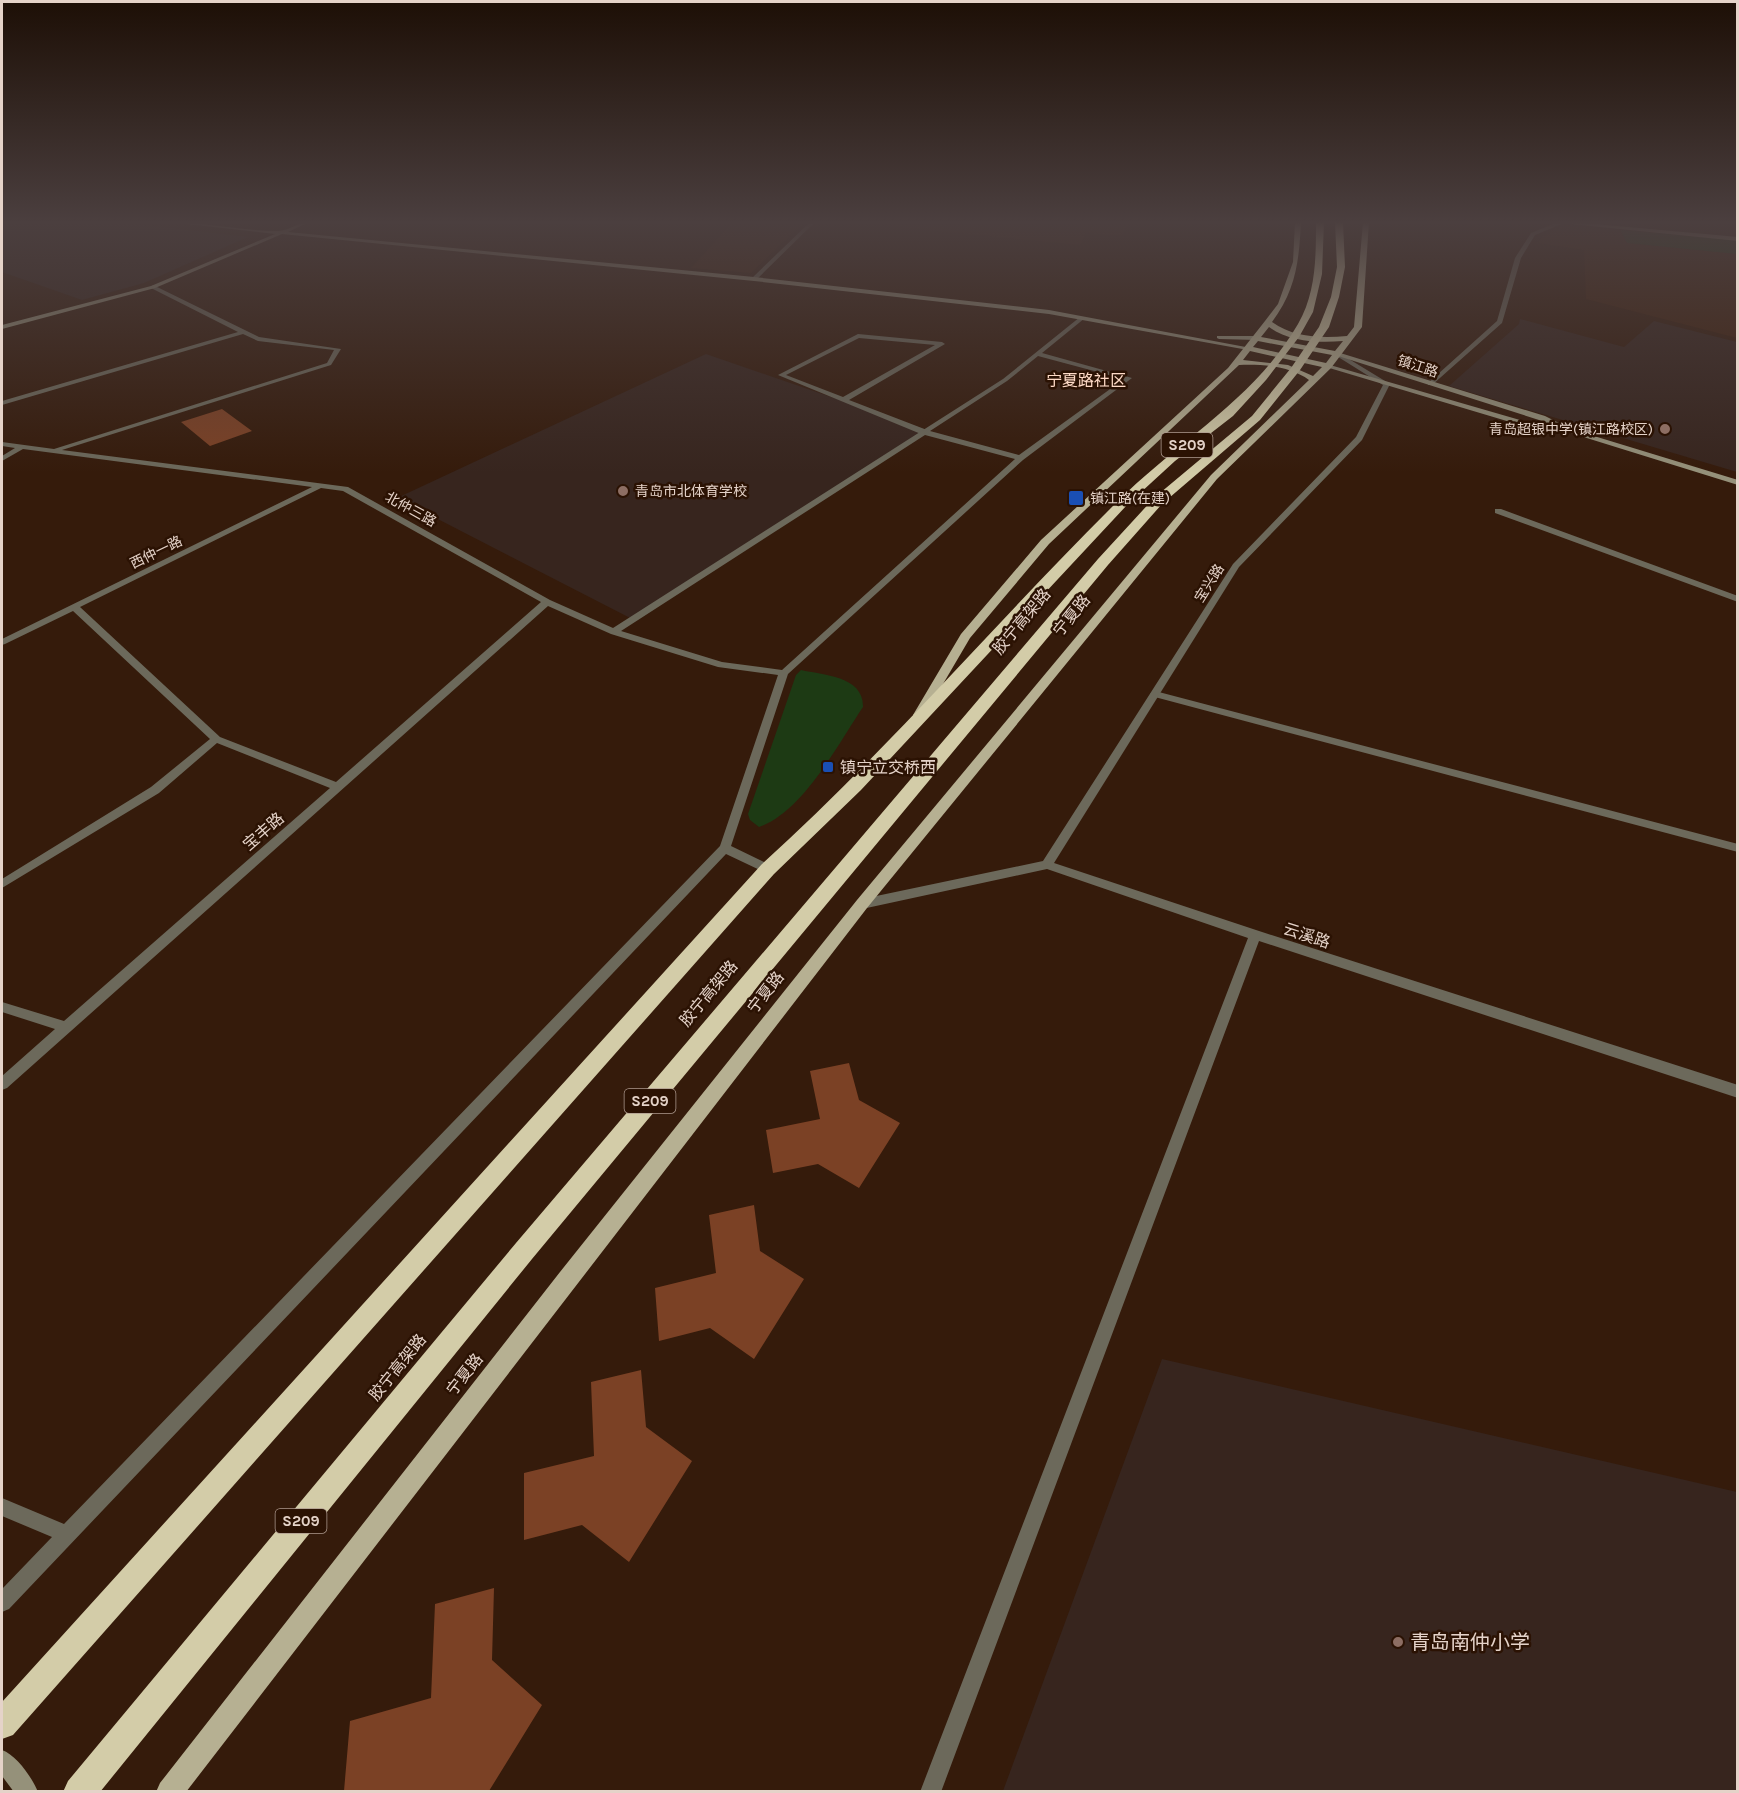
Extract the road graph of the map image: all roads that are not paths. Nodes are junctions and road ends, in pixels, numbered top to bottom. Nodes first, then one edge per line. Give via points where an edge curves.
1 (83, 306) edge
2 (191, 306) edge
3 (992, 306) edge
4 (1281, 306) edge
5 (1310, 306) edge
6 (1332, 306) edge
7 (1360, 306) edge
8 (1505, 306) edge
9 (1082, 318) junction
10 (1268, 323) junction
11 (2, 327) edge
12 (244, 332) junction
13 (1185, 336) junction
14 (1257, 338) junction
15 (1350, 338) junction
16 (1248, 348) junction
17 (1037, 354) junction
18 (1337, 354) junction
19 (1237, 363) junction
20 (1328, 366) junction
21 (1310, 377) junction
22 (1387, 384) junction
23 (1430, 384) junction
24 (844, 400) junction
25 (2, 403) edge
26 (1568, 431) junction
27 (924, 432) junction
28 (2, 444) edge
29 (21, 447) junction
30 (52, 451) junction
31 (1020, 458) junction
32 (2, 459) edge
33 (1737, 483) edge
34 (323, 484) junction
35 (1498, 511) dead end
36 (1737, 599) edge
37 (547, 602) junction
38 (74, 607) junction
39 (614, 632) junction
40 (2, 642) edge
41 (784, 673) junction
42 (1155, 694) junction
43 (916, 720) junction
44 (216, 739) junction
45 (338, 787) junction
46 (725, 848) junction
47 (1737, 848) edge
48 (1047, 865) junction
49 (768, 869) junction
50 (2, 884) edge
51 (862, 904) junction
52 (1255, 935) junction
53 (2, 1007) edge
54 (66, 1027) junction
55 (2, 1084) edge
56 (1737, 1092) edge
57 (2, 1507) edge
58 (67, 1534) junction
59 (2, 1602) edge
60 (2, 1724) edge
61 (2, 1760) edge
62 (28, 1791) edge
63 (79, 1791) edge
64 (169, 1791) edge
65 (930, 1791) edge

1 - 11 street
2 - 12 street
3 - 9 street, 镇江路
4 - 10 main road
5 - 43 highway, 胶宁高架路 / S209 via 1304,322 1273,366 1233,410 1135,491
6 - 63 highway, 胶宁高架路 / S209 via 1324,327 1295,370 1256,418 1158,501 1103,562 524,1251
7 - 15 main road, 宁夏路 via 1358,327
8 - 23 street via 1500,322
9 - 13 street, 镇江路
9 - 17 street
10 - 14 main road
10 - 15 main road via 1277,331 1329,340
12 - 25 street
12 - 30 street via 258,339 338,349 329,364
13 - 14 street, 镇江路
13 - 16 street, 镇江路
14 - 16 main road
14 - 18 main road, 镇江路
15 - 18 main road, 宁夏路
16 - 19 main road
16 - 20 main road, 镇江路
17 - 27 street via 1005,380
17 - 31 street via 1129,378
18 - 20 main road, 宁夏路
18 - 22 street
18 - 23 street, 镇江路
19 - 21 main road via 1253,361
19 - 43 main road via 1045,542 965,637
20 - 21 main road, 宁夏路
20 - 22 street, 镇江路
21 - 51 main road, 宁夏路 via 1214,477
22 - 26 street, 镇江路 via 1533,426
22 - 42 street, 宝兴路 via 1359,438 1236,566
23 - 26 street, 镇江路 via 1542,418
24 - 24 street via 781,375 858,336 942,344
24 - 27 street
26 - 33 street, 镇江路
27 - 31 street
27 - 39 street
28 - 29 street, 北仲三路
29 - 30 street, 北仲三路
29 - 32 street
30 - 34 street, 北仲三路
31 - 41 street
34 - 37 street, 北仲三路 via 345,489
34 - 38 street, 西仲一路
35 - 36 street
37 - 39 street, 北仲三路
37 - 45 street, 宝丰路
38 - 40 street, 西仲一路
38 - 44 street
39 - 41 street, 北仲三路 via 721,665
41 - 46 street
42 - 47 street
42 - 48 street, 宝兴路
43 - 49 highway, 胶宁高架路 / S209 via 821,822
44 - 45 street
44 - 50 street via 155,790
45 - 54 street, 宝丰路
46 - 49 street
46 - 58 street
48 - 51 street
48 - 52 street, 云溪路
49 - 60 highway, 胶宁高架路 / S209
51 - 64 main road, 宁夏路
52 - 56 street, 云溪路
52 - 65 street
53 - 54 street
54 - 55 street, 宝丰路
57 - 58 street
58 - 59 street
61 - 62 street

